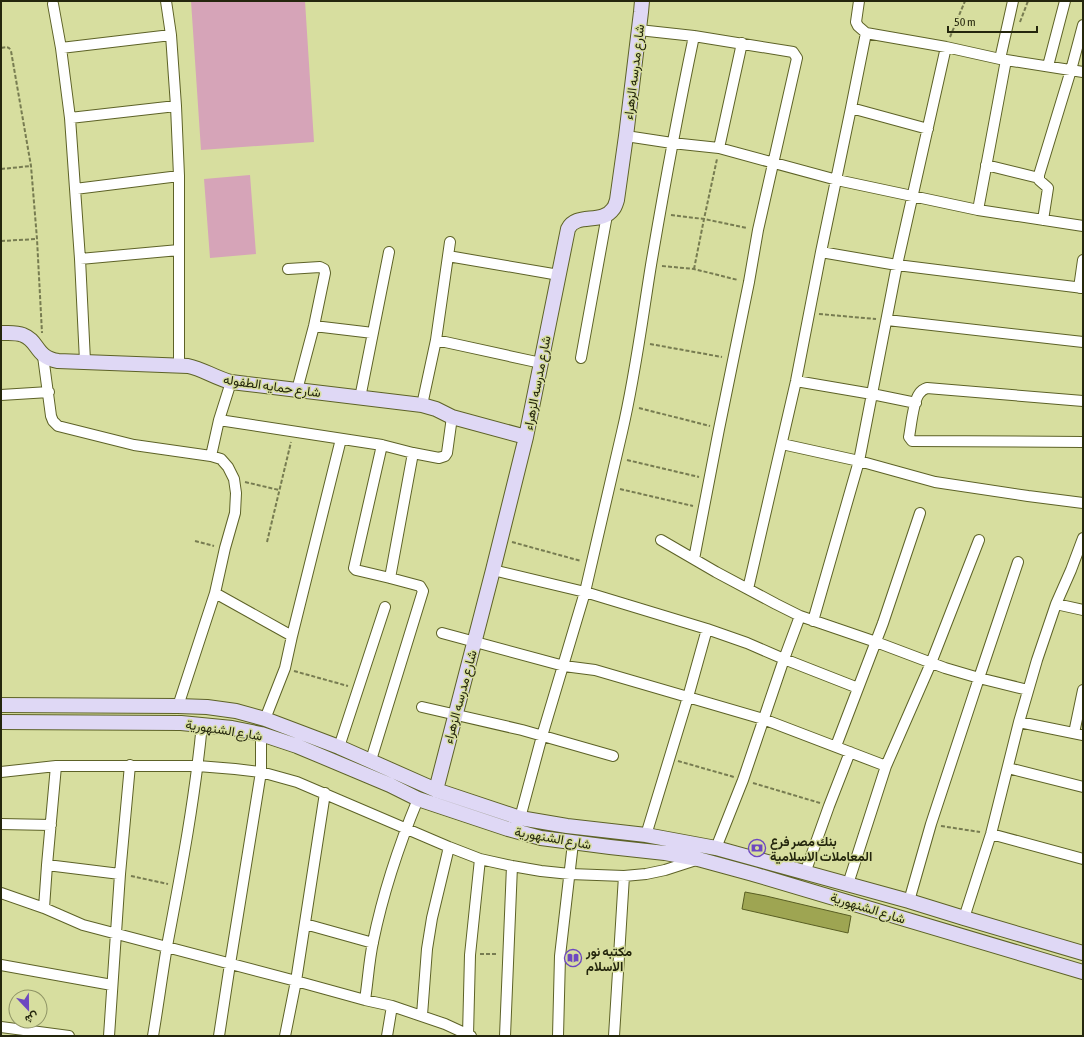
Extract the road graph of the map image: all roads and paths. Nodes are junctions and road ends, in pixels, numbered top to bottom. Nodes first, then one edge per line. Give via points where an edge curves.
1 (166, 1) edge
2 (642, 1) edge
3 (858, 1) edge
4 (965, 1) edge
5 (1013, 1) edge
6 (1065, 1) edge
7 (53, 4) dead end
8 (1083, 25) edge
9 (639, 30) junction
10 (866, 33) junction
11 (171, 35) junction
12 (694, 36) junction
13 (742, 43) junction
14 (946, 47) junction
15 (1, 48) edge
16 (60, 48) junction
17 (1003, 59) junction
18 (1048, 66) junction
19 (1071, 70) junction
20 (1083, 72) edge
21 (176, 106) junction
22 (852, 108) junction
23 (70, 118) junction
24 (928, 129) junction
25 (626, 136) junction
26 (672, 143) junction
27 (720, 148) junction
28 (773, 163) junction
29 (986, 165) junction
30 (31, 166) junction
31 (1, 169) edge
32 (179, 176) junction
33 (1039, 178) junction
34 (837, 180) junction
35 (75, 190) junction
36 (913, 196) junction
37 (978, 210) junction
38 (660, 214) junction
39 (607, 215) junction
40 (704, 219) junction
41 (1043, 220) junction
42 (1083, 226) edge
43 (758, 230) junction
44 (37, 239) junction
45 (1, 241) edge
46 (450, 242) dead end
47 (179, 250) junction
48 (389, 252) dead end
49 (821, 252) junction
50 (448, 256) junction
51 (80, 259) junction
52 (1083, 260) edge
53 (651, 265) junction
54 (898, 265) junction
55 (288, 269) dead end
56 (694, 269) junction
57 (559, 275) junction
58 (749, 282) junction
59 (1081, 288) edge
60 (810, 314) junction
61 (887, 320) junction
62 (314, 326) junction
63 (42, 332) dead end
64 (1, 333) edge
65 (373, 333) junction
66 (436, 340) junction
67 (639, 342) junction
68 (1083, 342) edge
69 (44, 356) junction
70 (581, 358) dead end
71 (733, 358) junction
72 (85, 361) junction
73 (541, 363) junction
74 (179, 365) junction
75 (796, 381) junction
76 (231, 382) junction
77 (297, 390) junction
78 (49, 392) junction
79 (872, 394) junction
80 (1, 395) edge
81 (360, 398) junction
82 (1083, 401) edge
83 (916, 403) junction
84 (422, 405) junction
85 (628, 406) junction
86 (452, 416) junction
87 (219, 420) junction
88 (719, 429) junction
89 (294, 431) junction
90 (526, 437) junction
91 (342, 439) junction
92 (1083, 442) edge
93 (782, 444) junction
94 (382, 445) junction
95 (413, 453) junction
96 (211, 456) junction
97 (617, 457) junction
98 (858, 461) junction
99 (234, 479) junction
100 (709, 480) junction
101 (610, 486) junction
102 (279, 490) junction
103 (1083, 503) edge
104 (704, 508) junction
105 (920, 513) dead end
106 (1083, 538) edge
107 (501, 539) junction
108 (661, 540) dead end
109 (979, 540) dead end
110 (195, 541) dead end
111 (267, 542) dead end
112 (225, 548) junction
113 (694, 559) junction
114 (1018, 562) dead end
115 (592, 564) junction
116 (493, 570) junction
117 (390, 578) junction
118 (748, 589) junction
119 (585, 592) junction
120 (215, 593) junction
121 (1056, 604) junction
122 (385, 607) dead end
123 (1083, 610) edge
124 (800, 616) junction
125 (813, 621) junction
126 (707, 629) junction
127 (442, 634) dead end
128 (292, 636) junction
129 (474, 642) junction
130 (876, 642) junction
131 (784, 659) junction
132 (931, 663) junction
133 (564, 666) junction
134 (285, 668) junction
135 (980, 678) junction
136 (858, 688) junction
137 (358, 689) junction
138 (1028, 690) junction
139 (1083, 690) edge
140 (688, 696) junction
141 (1, 705) edge
142 (178, 706) junction
143 (422, 707) dead end
144 (455, 715) junction
145 (265, 719) junction
146 (763, 719) junction
147 (1, 722) edge
148 (1019, 722) junction
149 (202, 724) junction
150 (261, 734) junction
151 (542, 736) junction
152 (1080, 736) edge
153 (836, 746) junction
154 (339, 747) junction
155 (850, 752) junction
156 (613, 756) dead end
157 (371, 760) junction
158 (130, 765) junction
159 (56, 766) junction
160 (198, 766) junction
161 (886, 766) junction
162 (1008, 768) junction
163 (1, 772) edge
164 (261, 772) junction
165 (1083, 787) edge
166 (436, 790) junction
167 (324, 794) junction
168 (418, 798) junction
169 (520, 818) junction
170 (1, 824) edge
171 (931, 824) junction
172 (51, 825) junction
173 (406, 828) junction
174 (991, 834) junction
175 (646, 835) junction
176 (573, 843) junction
177 (449, 847) junction
178 (716, 848) junction
179 (480, 859) junction
180 (698, 859) junction
181 (1083, 859) edge
182 (47, 865) junction
183 (512, 866) junction
184 (805, 873) junction
185 (120, 874) junction
186 (570, 874) junction
187 (624, 876) junction
188 (848, 884) junction
189 (179, 886) junction
190 (1, 893) edge
191 (909, 901) junction
192 (44, 908) junction
193 (964, 918) junction
194 (305, 924) junction
195 (116, 933) junction
196 (373, 942) junction
197 (167, 947) junction
198 (1083, 953) edge
199 (470, 954) junction
200 (509, 954) junction
201 (230, 964) junction
202 (1, 966) edge
203 (1083, 972) edge
204 (296, 981) junction
205 (112, 985) junction
206 (365, 1000) junction
207 (392, 1006) junction
208 (422, 1015) junction
209 (1, 1027) edge
210 (470, 1035) edge
211 (69, 1036) edge
212 (108, 1036) edge
213 (153, 1036) edge
214 (219, 1036) edge
215 (285, 1036) edge
216 (386, 1036) edge
217 (505, 1036) edge
218 (558, 1036) edge
219 (614, 1036) edge

1 - 11 street
2 - 9 street, شارع مدرسه الزهراء
3 - 10 street via 856,22
4 - 14 path
5 - 17 street
6 - 18 street
7 - 16 street
8 - 19 street
9 - 12 street
9 - 25 street, شارع مدرسه الزهراء
10 - 14 street
10 - 22 street
11 - 16 street
11 - 21 street
12 - 13 street
12 - 26 street
13 - 27 street
13 - 28 street via 793,52 797,58
14 - 17 street
14 - 24 street
15 - 30 path via 7,47 12,51
16 - 23 street
17 - 18 street
17 - 29 street
18 - 19 street
19 - 20 street
19 - 33 street
21 - 23 street
21 - 32 street
22 - 24 street
22 - 34 street
23 - 35 street
24 - 36 street
25 - 26 street
25 - 39 street, شارع مدرسه الزهراء via 617,200
26 - 27 street
26 - 38 street
27 - 28 street
27 - 40 path
28 - 34 street
28 - 43 street
29 - 33 street
29 - 37 street
30 - 31 path
30 - 44 path
32 - 35 street
32 - 47 street
33 - 41 street via 1048,188
34 - 36 street
34 - 49 street
35 - 51 street
36 - 37 street
36 - 54 street
37 - 41 street
38 - 40 path
38 - 53 street
39 - 57 street, شارع مدرسه الزهراء via 570,224
39 - 70 street
40 - 43 path
40 - 56 path
41 - 42 street
43 - 58 street
44 - 45 path
44 - 63 path
46 - 50 street
47 - 51 street
47 - 74 street
48 - 65 street
49 - 54 street
49 - 60 street
50 - 57 street
50 - 66 street
51 - 72 street
52 - 59 street
53 - 56 path
53 - 67 street
54 - 59 street
54 - 61 street
55 - 62 street via 324,269
56 - 58 path
57 - 73 street, شارع مدرسه الزهراء
58 - 71 street
60 - 61 path
60 - 75 street
61 - 68 street
61 - 79 street
62 - 65 street
62 - 77 street
64 - 69 street via 25,335
65 - 81 street
66 - 73 street
66 - 84 street
67 - 71 path
67 - 85 street
69 - 72 street, شارع حمايه الطفوله via 58,361
69 - 78 street
71 - 88 street
72 - 74 street, شارع حمايه الطفوله
73 - 90 street, شارع مدرسه الزهراء
74 - 76 street, شارع حمايه الطفوله via 196,368
75 - 79 street
75 - 93 street
76 - 77 street, شارع حمايه الطفوله
76 - 87 street
77 - 81 street, شارع حمايه الطفوله
78 - 80 street
78 - 96 street via 51,416 58,426 134,445
79 - 83 street
79 - 98 street
81 - 84 street, شارع حمايه الطفوله
82 - 83 street via 927,388 918,395
83 - 92 street via 909,437 912,441
84 - 86 street, شارع حمايه الطفوله
85 - 88 path
85 - 97 street
86 - 90 street, شارع حمايه الطفوله
86 - 95 street via 445,456 438,458
87 - 89 street
87 - 96 street
88 - 100 street
89 - 91 street
89 - 102 path
90 - 107 street, شارع مدرسه الزهراء
91 - 94 street
91 - 128 street
93 - 98 street
93 - 118 street
94 - 95 street
94 - 117 street via 354,568
95 - 117 street
96 - 99 street via 221,458
97 - 100 path
97 - 101 street
98 - 103 street via 935,482
98 - 125 street
99 - 102 path
99 - 112 street via 235,513
100 - 104 street
101 - 104 path
101 - 115 street
102 - 111 path
104 - 113 street
105 - 130 street
106 - 121 street
107 - 115 path
107 - 116 street, شارع مدرسه الزهراء
108 - 113 street
109 - 132 street
110 - 112 path
112 - 120 street
113 - 118 street
114 - 135 street
115 - 119 street
116 - 119 street
116 - 129 street, شارع مدرسه الزهراء
117 - 157 street via 420,586 423,591
118 - 124 street
119 - 126 street
119 - 133 street
120 - 128 street
120 - 142 street
121 - 123 street
121 - 138 street
122 - 137 street
124 - 125 street
124 - 131 street
125 - 130 street
126 - 131 street
126 - 140 street
127 - 129 street
128 - 134 street
129 - 133 street
129 - 144 street, شارع مدرسه الزهراء
130 - 132 street
130 - 136 street
131 - 136 street
131 - 146 street
132 - 135 street
132 - 161 street
133 - 140 street via 594,670
133 - 151 street
134 - 137 path
134 - 145 street
135 - 138 street
135 - 171 street
136 - 153 street
137 - 154 street
138 - 148 street
139 - 152 street
140 - 146 street
140 - 175 street
141 - 142 street, شارع الشنهورية
142 - 145 street, شارع الشنهورية via 236,711
143 - 144 street
144 - 151 street
144 - 166 street, شارع مدرسه الزهراء
145 - 154 street, شارع الشنهورية
146 - 153 street
146 - 178 street via 743,780
147 - 149 street, شارع الشنهورية
148 - 152 street
148 - 162 street
149 - 150 street, شارع الشنهورية
149 - 160 street
150 - 164 street
150 - 168 street, شارع الشنهورية via 297,746
151 - 156 street
151 - 169 street
153 - 155 street
154 - 157 street, شارع الشنهورية
155 - 161 street
155 - 184 street
157 - 166 street, شارع الشنهورية
158 - 159 street
158 - 160 street
158 - 185 street
159 - 163 street
159 - 172 street
160 - 164 street
160 - 189 street
161 - 188 street
162 - 165 street
162 - 174 street
164 - 167 street via 297,782
164 - 201 street
166 - 169 street, شارع الشنهورية
167 - 173 street
167 - 194 street
168 - 173 street
168 - 176 street, شارع الشنهورية via 508,829
169 - 175 street, شارع الشنهورية
170 - 172 street
171 - 174 path
171 - 191 street
172 - 182 street
173 - 177 street
173 - 196 street
174 - 181 street
174 - 193 street
175 - 178 street, شارع الشنهورية
176 - 180 street, شارع الشنهورية via 665,852
176 - 186 street
177 - 179 street
177 - 208 street via 429,934
178 - 184 street, شارع الشنهورية
179 - 183 street
179 - 199 street
180 - 187 street via 665,870
180 - 203 street, شارع الشنهورية
182 - 185 street
182 - 192 street
183 - 186 street
183 - 200 street
184 - 188 street, شارع الشنهورية
185 - 189 path
185 - 195 street
186 - 187 street
186 - 218 street via 560,956
187 - 219 street
188 - 191 street, شارع الشنهورية
189 - 197 street
190 - 192 street
191 - 193 street, شارع الشنهورية
192 - 195 street via 83,925
193 - 198 street, شارع الشنهورية
194 - 196 street
194 - 204 street
195 - 197 street
195 - 205 street
196 - 206 street
197 - 201 street
197 - 213 street
199 - 200 path
199 - 210 street
200 - 217 street
201 - 204 street
201 - 214 street
202 - 205 street
204 - 206 street
204 - 215 street
205 - 212 street
206 - 207 street
207 - 208 street
207 - 216 street
208 - 210 street
209 - 211 street

